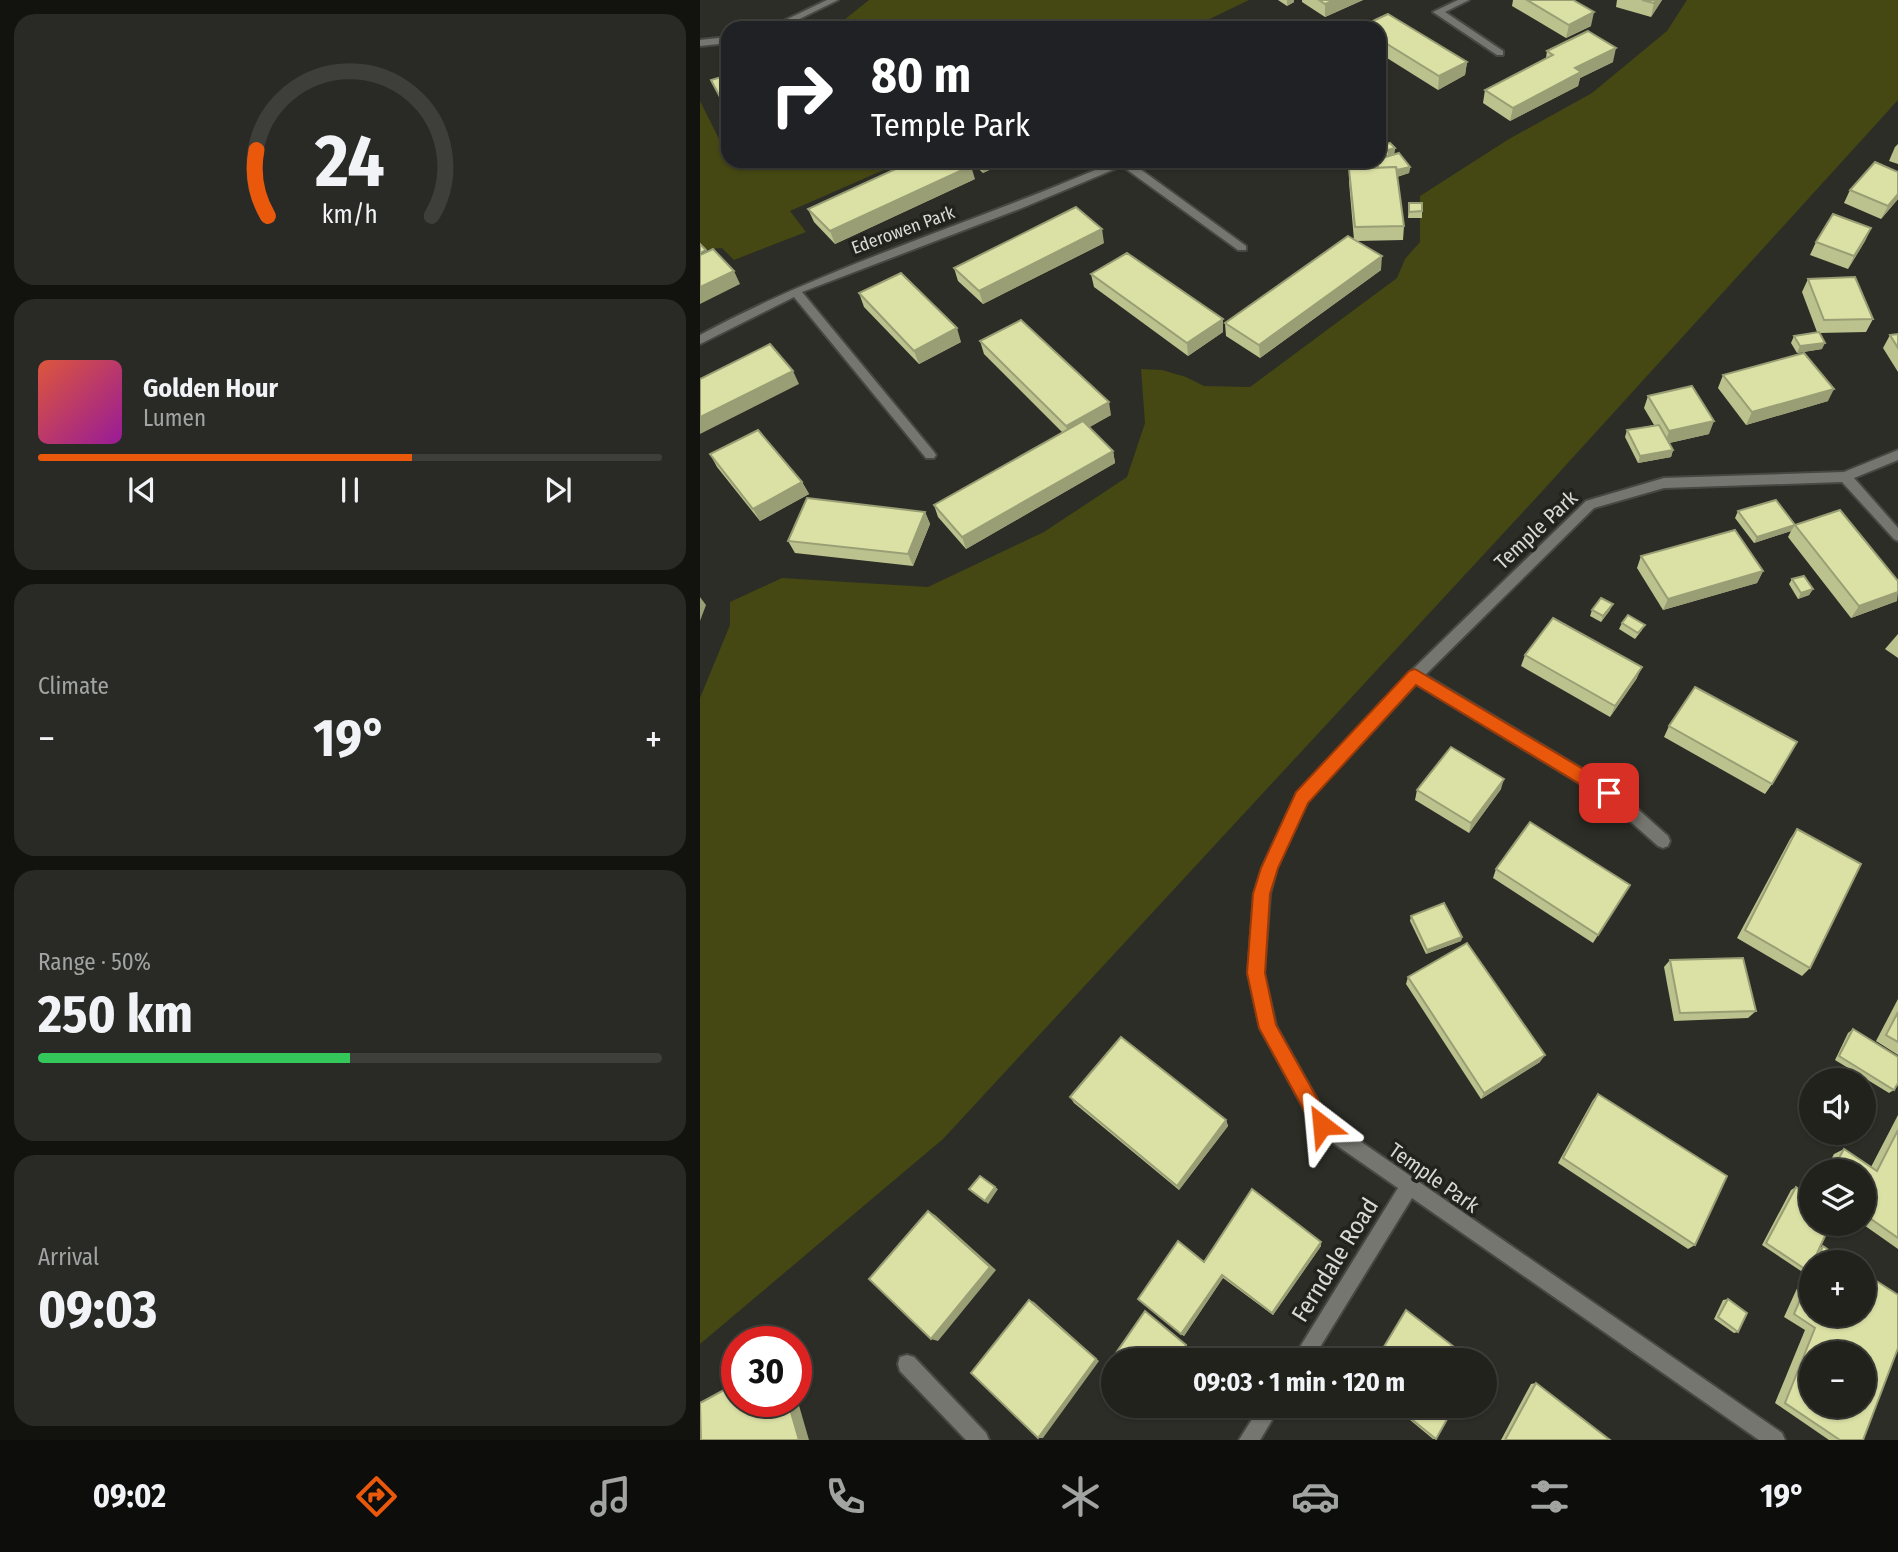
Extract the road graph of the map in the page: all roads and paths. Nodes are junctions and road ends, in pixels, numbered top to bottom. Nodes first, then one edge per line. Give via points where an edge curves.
1 (834, 0) edge
2 (1465, 0) edge
3 (789, 21) edge
4 (721, 41) edge
5 (700, 43) edge
6 (1500, 53) dead end
7 (1108, 168) edge
8 (1133, 168) edge
9 (1242, 248) dead end
10 (796, 292) junction
11 (700, 340) edge
12 (930, 455) dead end
13 (1898, 455) edge
14 (1845, 477) junction
15 (1898, 536) edge
16 (1415, 676) junction
17 (1664, 841) dead end
18 (1409, 1187) junction
19 (1308, 1348) edge
20 (907, 1364) dead end
21 (1263, 1418) edge
22 (979, 1440) edge
23 (1249, 1440) edge
24 (1775, 1440) edge

1 - 3 street
2 - 6 street via 1438,12
4 - 5 street
7 - 10 street, Ederowen Park
8 - 9 street, Ederowen Park
10 - 11 street, Ederowen Park
10 - 12 street
13 - 14 street, Temple Park
14 - 15 street
14 - 16 street, Temple Park via 1664,483 1590,504
16 - 17 street via 1609,793
16 - 18 street, Temple Park via 1302,798 1262,894 1256,973 1268,1028 1322,1125
18 - 19 street, Ferndale Road
18 - 24 street, Temple Park
20 - 22 street
21 - 23 street

